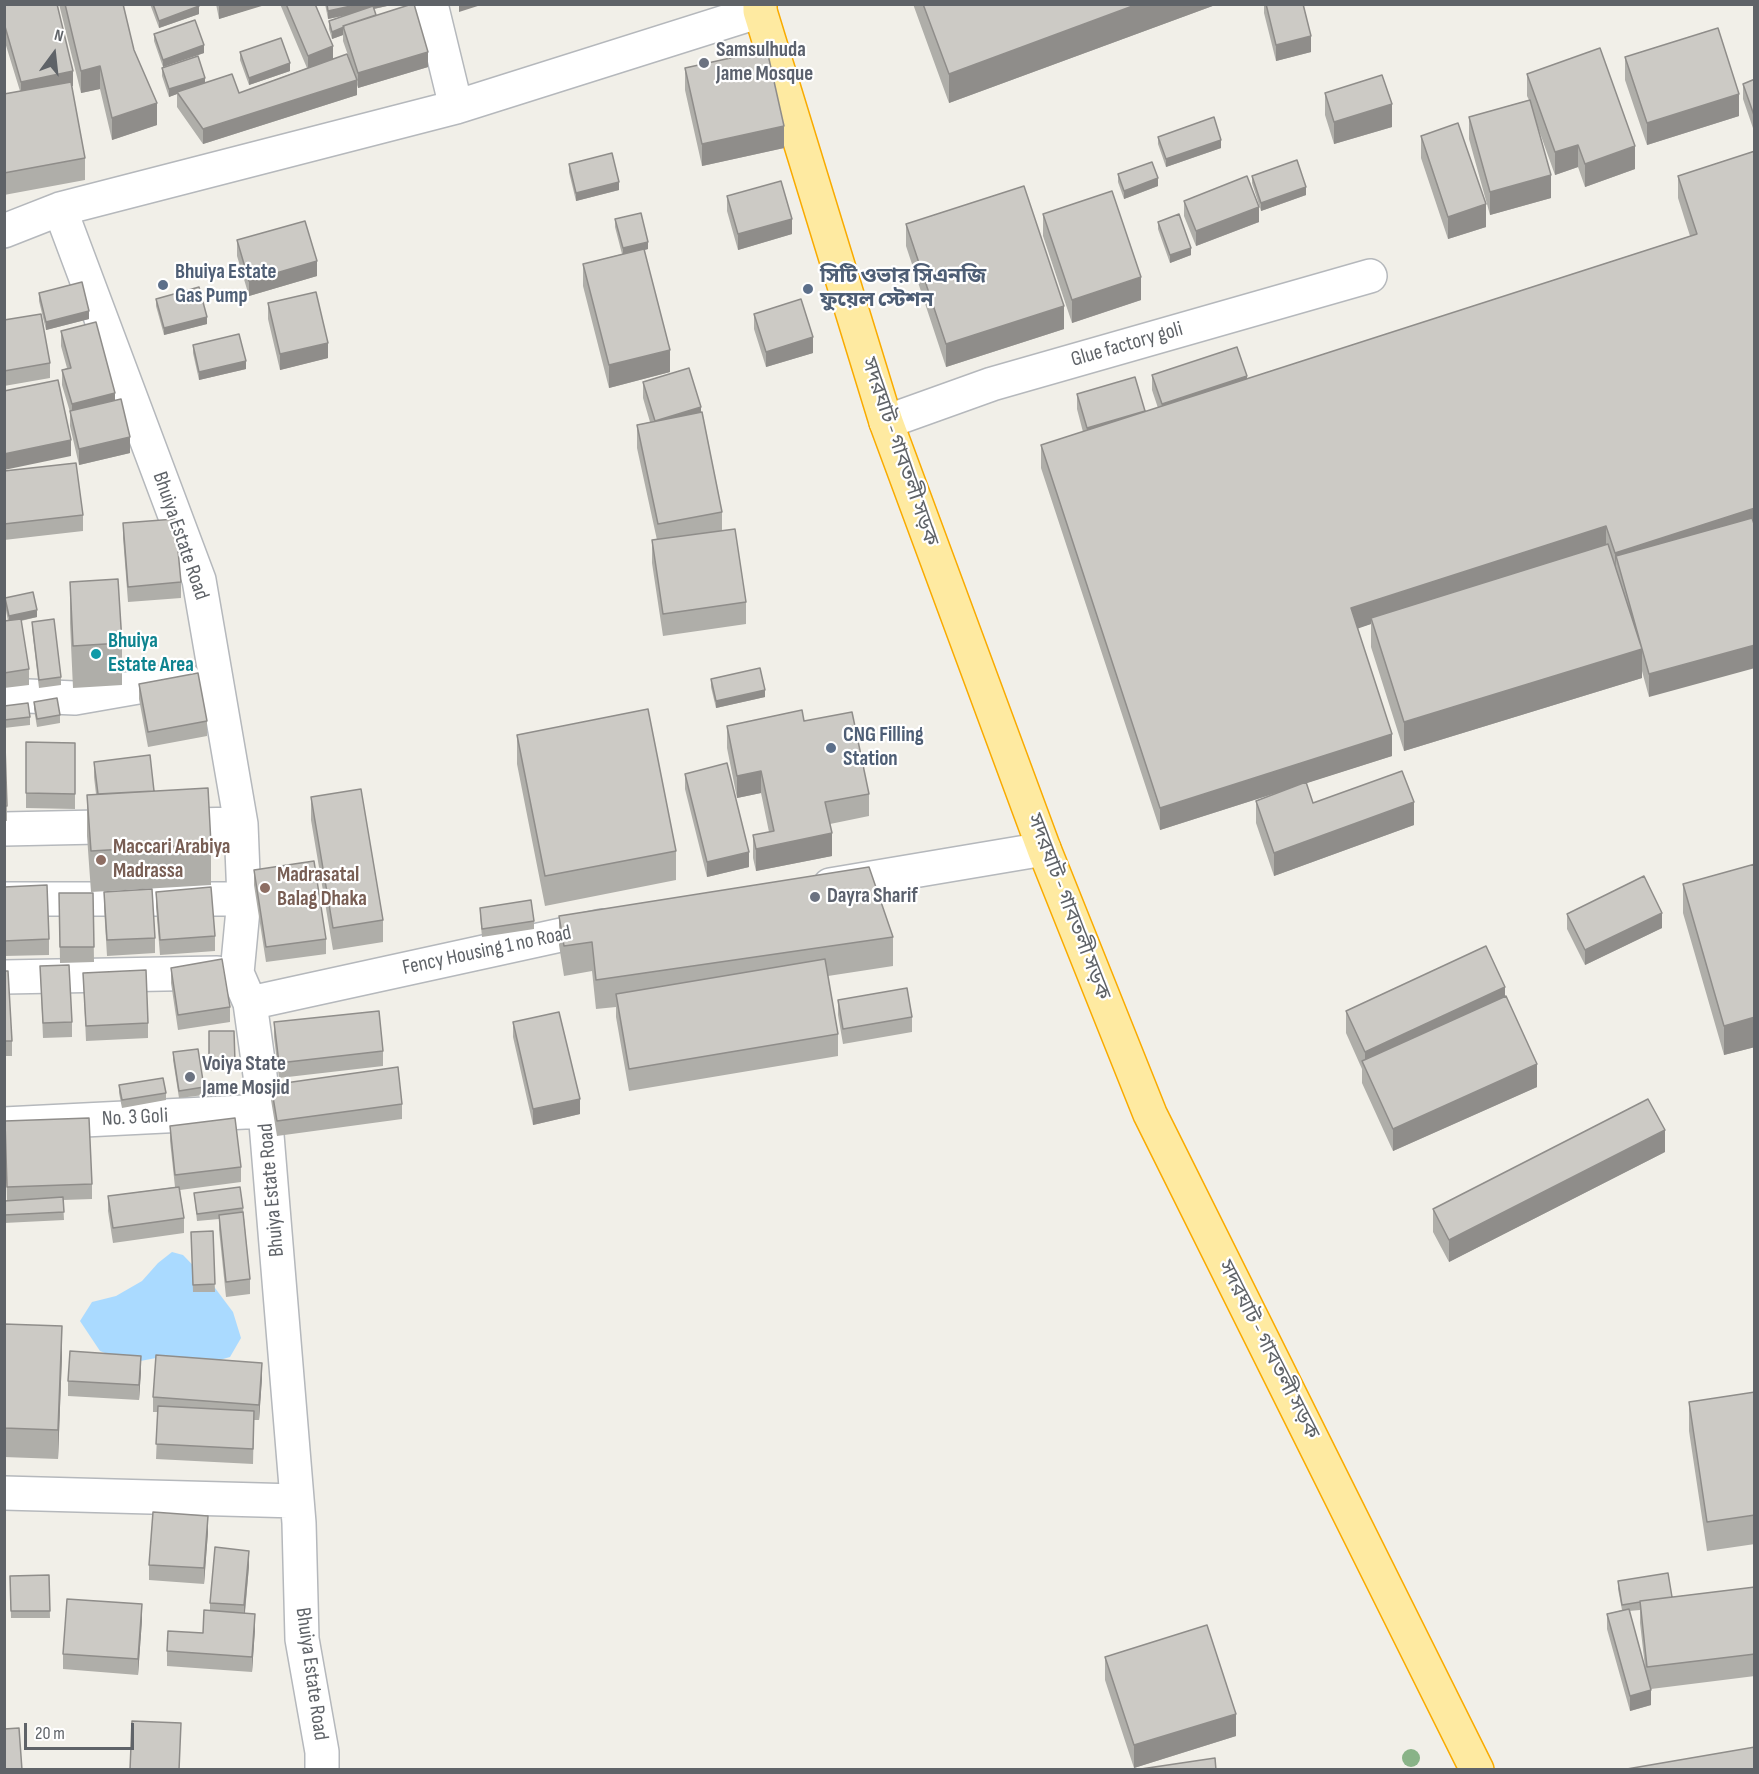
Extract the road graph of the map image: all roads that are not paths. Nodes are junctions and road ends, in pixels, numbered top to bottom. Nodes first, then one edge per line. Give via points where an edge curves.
1 (431, 4) edge
2 (760, 8) edge
3 (456, 107) junction
4 (60, 209) junction
5 (4, 231) edge
6 (1370, 276) dead end
7 (886, 422) junction
8 (215, 672) junction
9 (4, 695) edge
10 (241, 824) junction
11 (4, 829) edge
12 (1044, 849) junction
13 (796, 891) edge
14 (4, 899) edge
15 (244, 899) junction
16 (633, 920) edge
17 (237, 973) junction
18 (4, 977) edge
19 (250, 1003) junction
20 (266, 1111) junction
21 (4, 1124) edge
22 (4, 1493) edge
23 (297, 1501) junction
24 (322, 1770) edge
25 (1477, 1770) edge

1 - 3 street
2 - 3 street
2 - 7 highway, সদরঘাট - গাবতলী সড়ক
3 - 4 street
4 - 5 street
4 - 8 street, Bhuiya Estate Road via 200,580
6 - 7 street, Glue factory goli via 992,384
7 - 12 highway, সদরঘাট - গাবতলী সড়ক
8 - 9 street via 75,698
8 - 10 street, Bhuiya Estate Road
10 - 11 street
10 - 15 street, Bhuiya Estate Road
12 - 13 street
12 - 25 highway, সদরঘাট - গাবতলী সড়ক via 1150,1114
14 - 15 street
15 - 17 street, Bhuiya Estate Road
16 - 19 street, Fency Housing 1 no Road
17 - 18 street
17 - 19 street, Bhuiya Estate Road
19 - 20 street, Bhuiya Estate Road
20 - 21 street, No. 3 Goli
20 - 23 street, Bhuiya Estate Road
22 - 23 street
23 - 24 street, Bhuiya Estate Road via 302,1639

